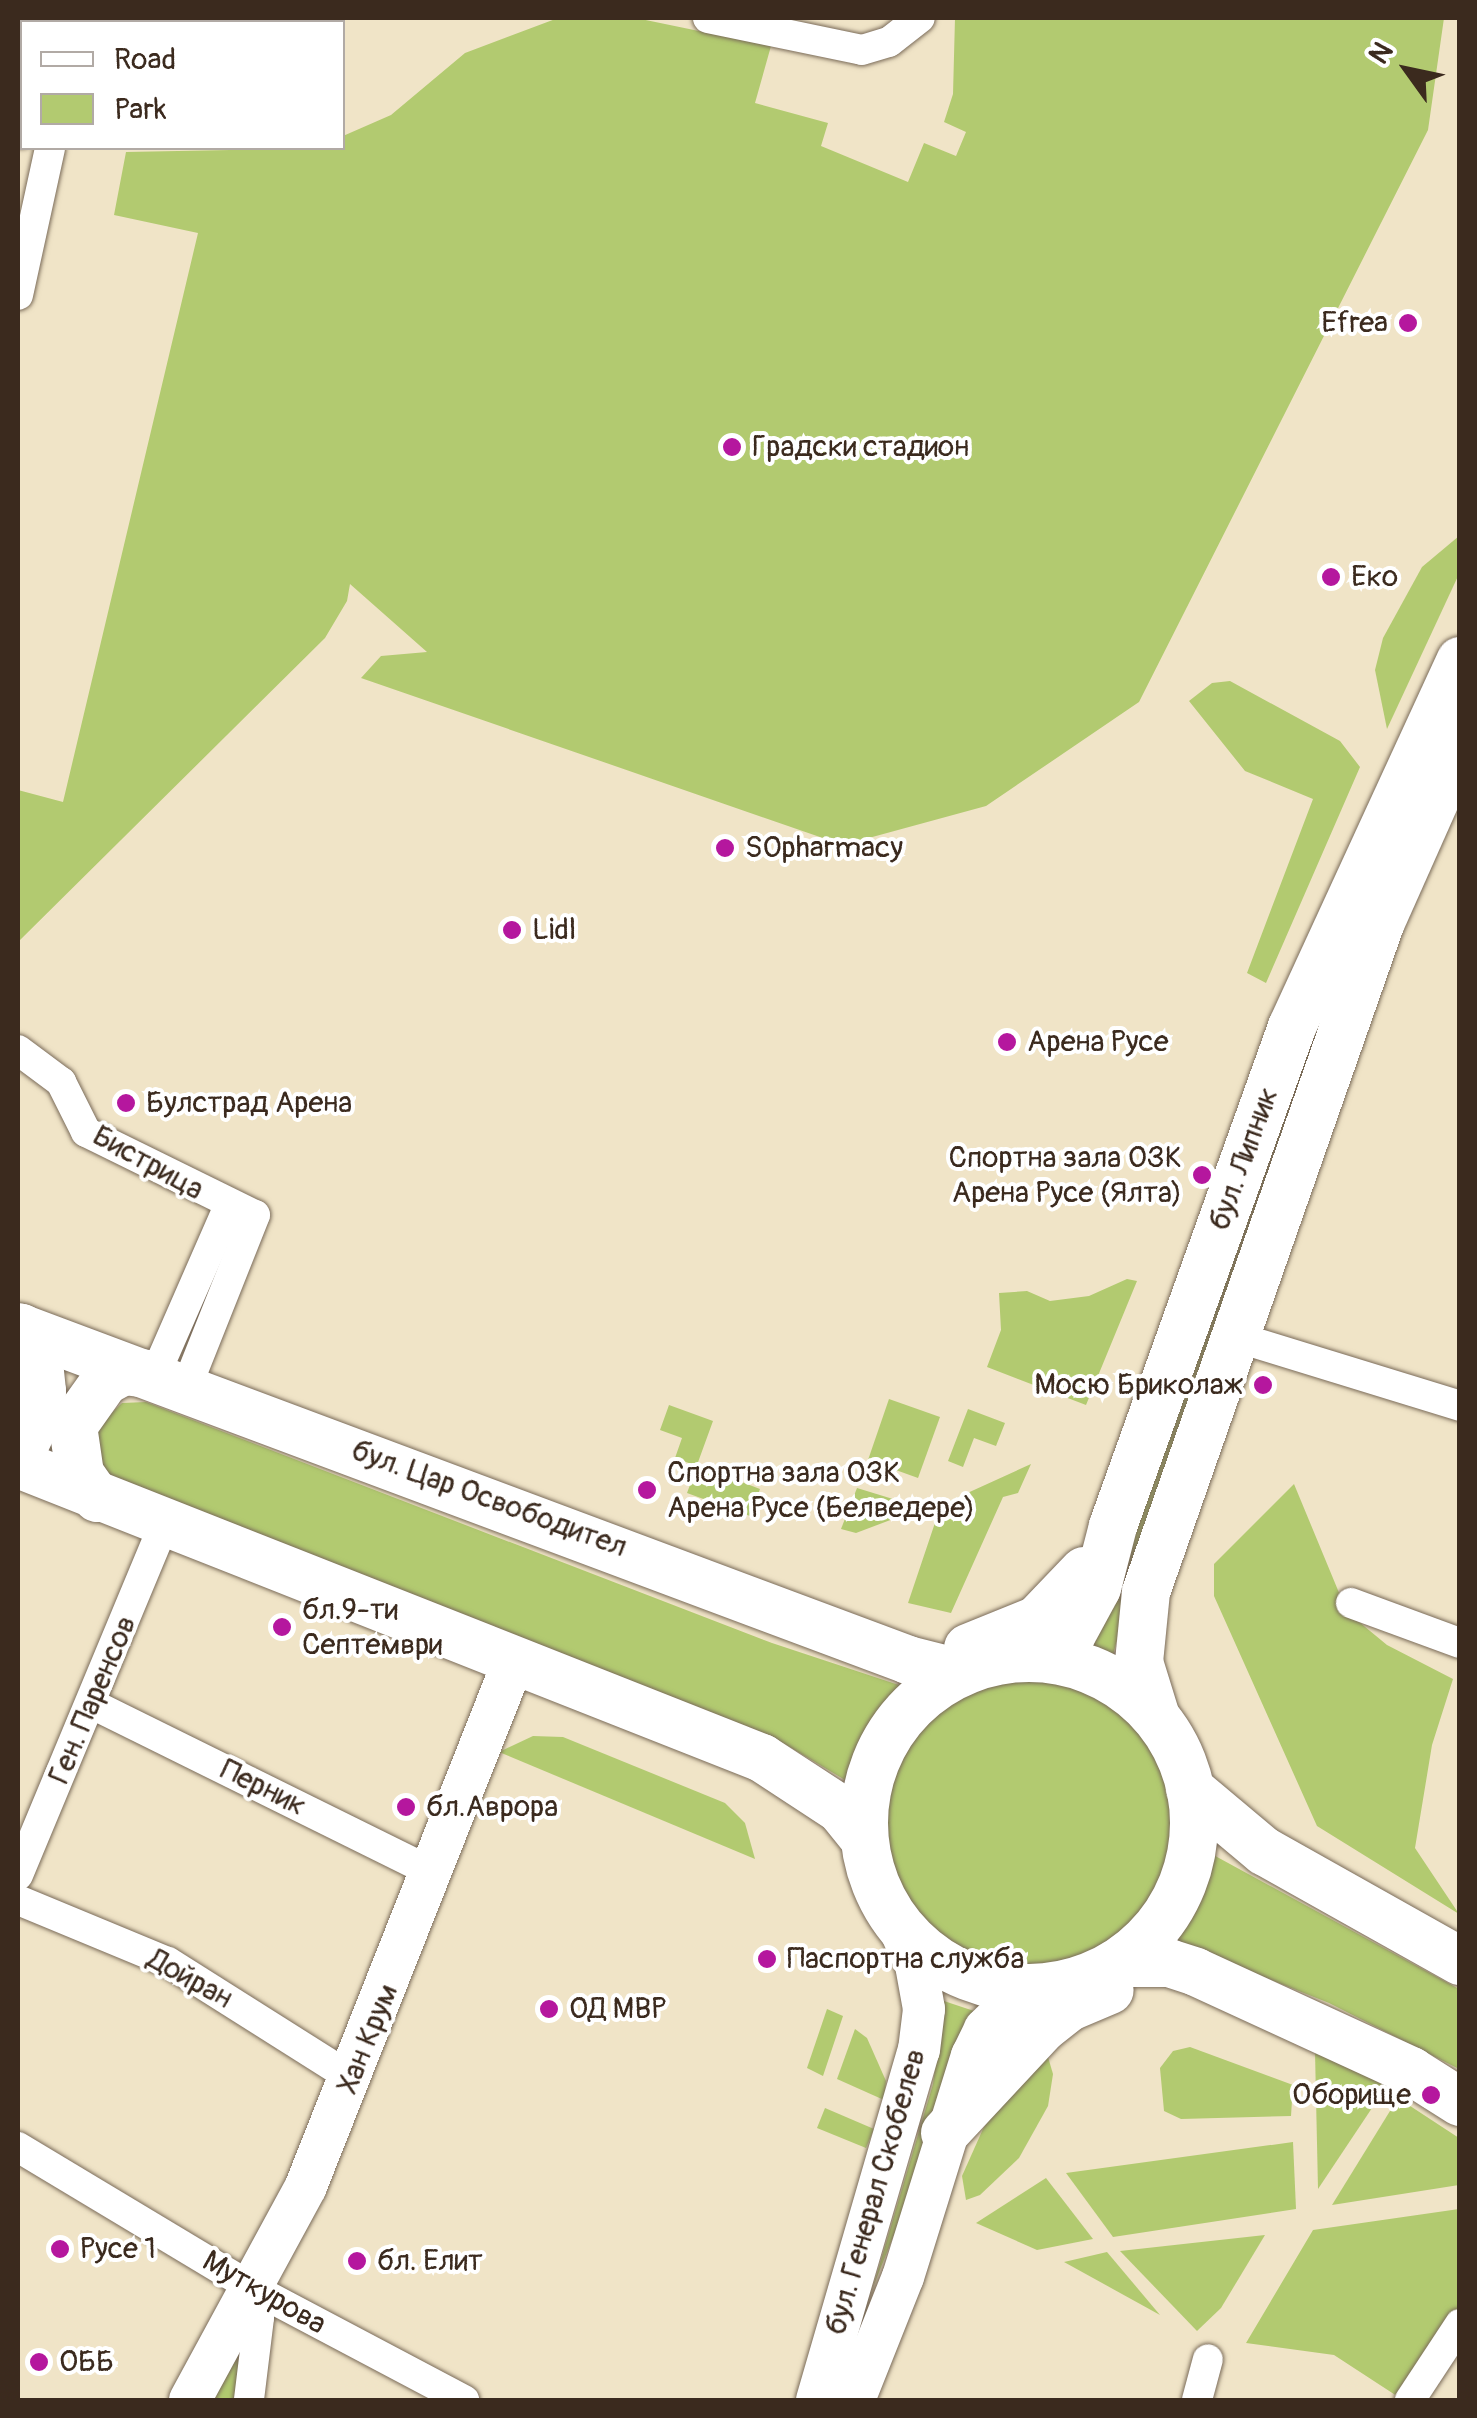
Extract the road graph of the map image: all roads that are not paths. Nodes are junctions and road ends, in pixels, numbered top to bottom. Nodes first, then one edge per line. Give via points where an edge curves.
1 (708, 18) edge
2 (920, 18) edge
3 (50, 150) edge
4 (18, 296) edge
5 (1460, 661) edge
6 (1460, 744) edge
7 (18, 1050) edge
8 (20, 1327) edge
9 (1233, 1336) junction
10 (171, 1380) junction
11 (1460, 1406) edge
12 (18, 1461) edge
13 (97, 1498) junction
14 (164, 1524) junction
15 (1113, 1526) junction
16 (1350, 1603) dead end
17 (1460, 1643) edge
18 (1044, 1658) junction
19 (908, 1660) junction
20 (513, 1663) junction
21 (959, 1673) junction
22 (94, 1705) junction
23 (1156, 1717) junction
24 (1190, 1790) junction
25 (864, 1837) junction
26 (432, 1872) junction
27 (18, 1876) edge
28 (18, 1900) edge
29 (898, 1926) junction
30 (1460, 1961) edge
31 (1118, 1962) junction
32 (1026, 1990) junction
33 (1232, 1990) junction
34 (353, 2079) junction
35 (1460, 2102) edge
36 (945, 2133) junction
37 (18, 2147) edge
38 (251, 2294) junction
39 (1460, 2324) edge
40 (1208, 2359) dead end
41 (190, 2400) edge
42 (249, 2400) edge
43 (464, 2400) edge
44 (817, 2400) edge
45 (854, 2400) edge
46 (1196, 2400) edge
47 (1410, 2400) edge

1 - 2 street via 862,50 889,42
3 - 4 street
5 - 15 main road, бул. Липник via 1292,1026
6 - 9 main road, бул. Липник via 1380,924
7 - 10 street, Бистрица via 61,1082 86,1132 242,1211
8 - 10 main road, бул. Цар Освободител
8 - 12 main road via 39,1363 42,1391
9 - 11 street
9 - 23 main road, бул. Липник via 1146,1592 1139,1662
10 - 13 main road via 124,1371 105,1381 73,1426 80,1474
10 - 19 main road, бул. Цар Освободител
12 - 13 main road
13 - 14 main road
14 - 20 main road
14 - 22 street, Ген. Паренсов
15 - 18 main road, бул. Липник via 1087,1612
15 - 19 main road via 1079,1579 1037,1620 971,1647
16 - 17 street
18 - 21 main road, бул. Цар Освободител
18 - 23 main road, бул. Цар Освободител via 1099,1674
19 - 21 main road, бул. Цар Освободител
20 - 25 main road via 762,1758 840,1809
20 - 26 main road, Хан Крум
21 - 25 main road, бул. Цар Освободител via 925,1694 884,1746 866,1797
22 - 26 street, Перник
22 - 27 street, Ген. Паренсов
23 - 24 main road, бул. Цар Освободител
24 - 30 main road, бул. Цар Освободител via 1264,1850
24 - 31 main road, бул. Цар Освободител via 1192,1839 1181,1887 1165,1916
25 - 29 main road, бул. Цар Освободител via 874,1884
26 - 34 main road, Хан Крум
28 - 34 street, Дойран via 168,1962
29 - 32 main road, бул. Цар Освободител via 962,1975
29 - 44 main road, бул. Генерал Скобелев via 916,1966 924,2009 919,2050
31 - 32 main road, бул. Цар Освободител via 1081,1980
31 - 33 main road, бул. Цар Освободител via 1169,1963
32 - 36 main road, бул. Генерал Скобелев via 985,2029
33 - 35 main road, бул. Цар Освободител via 1410,2071
33 - 36 main road via 1155,1978 1070,2007
34 - 38 main road, Хан Крум
36 - 45 main road, бул. Генерал Скобелев via 903,2278
37 - 38 street, Муткурова
38 - 41 main road, Хан Крум
38 - 42 street via 259,2318
38 - 43 street, Муткурова
39 - 47 street
40 - 46 street

